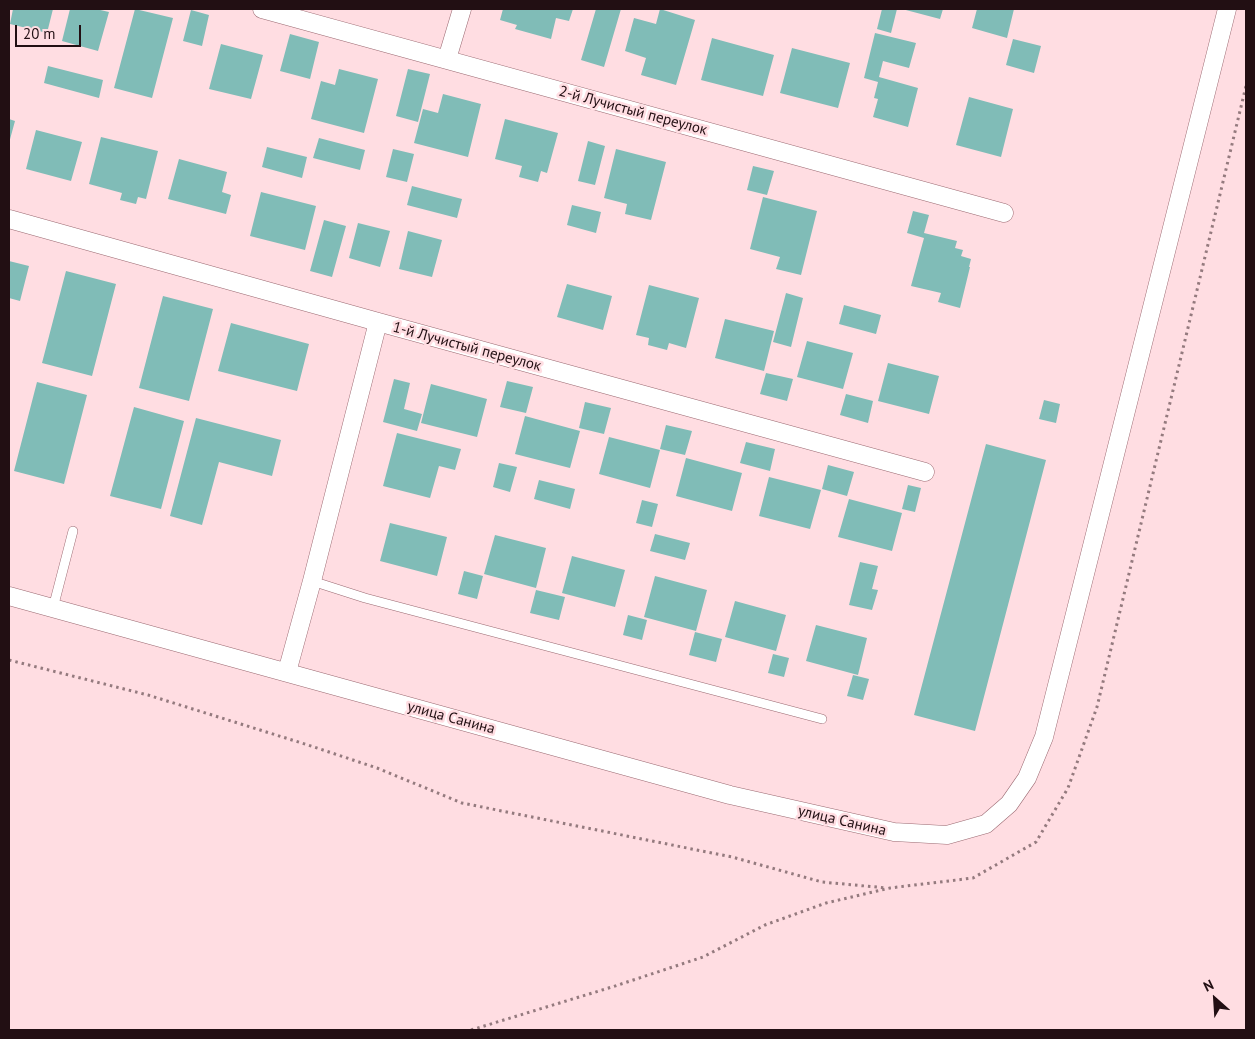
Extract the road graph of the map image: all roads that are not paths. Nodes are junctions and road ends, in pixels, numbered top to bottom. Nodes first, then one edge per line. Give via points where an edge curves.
1 (262, 9) edge
2 (462, 9) edge
3 (1227, 9) edge
4 (446, 59) junction
5 (1004, 213) dead end
6 (9, 220) edge
7 (378, 322) junction
8 (925, 472) dead end
9 (73, 531) dead end
10 (312, 580) junction
11 (9, 596) edge
12 (54, 608) junction
13 (286, 672) junction
14 (822, 719) dead end

1 - 4 street, 2-й Лучистый переулок
2 - 4 street
3 - 13 street, улица Санина via 1044,737 1027,778 1008,804 986,824 947,835 894,832 730,795
4 - 5 street, 2-й Лучистый переулок
6 - 7 street, 1-й Лучистый переулок
7 - 8 street, 1-й Лучистый переулок
7 - 10 street
9 - 12 lane
10 - 13 street
10 - 14 lane via 364,598
11 - 12 street, улица Санина
12 - 13 street, улица Санина

